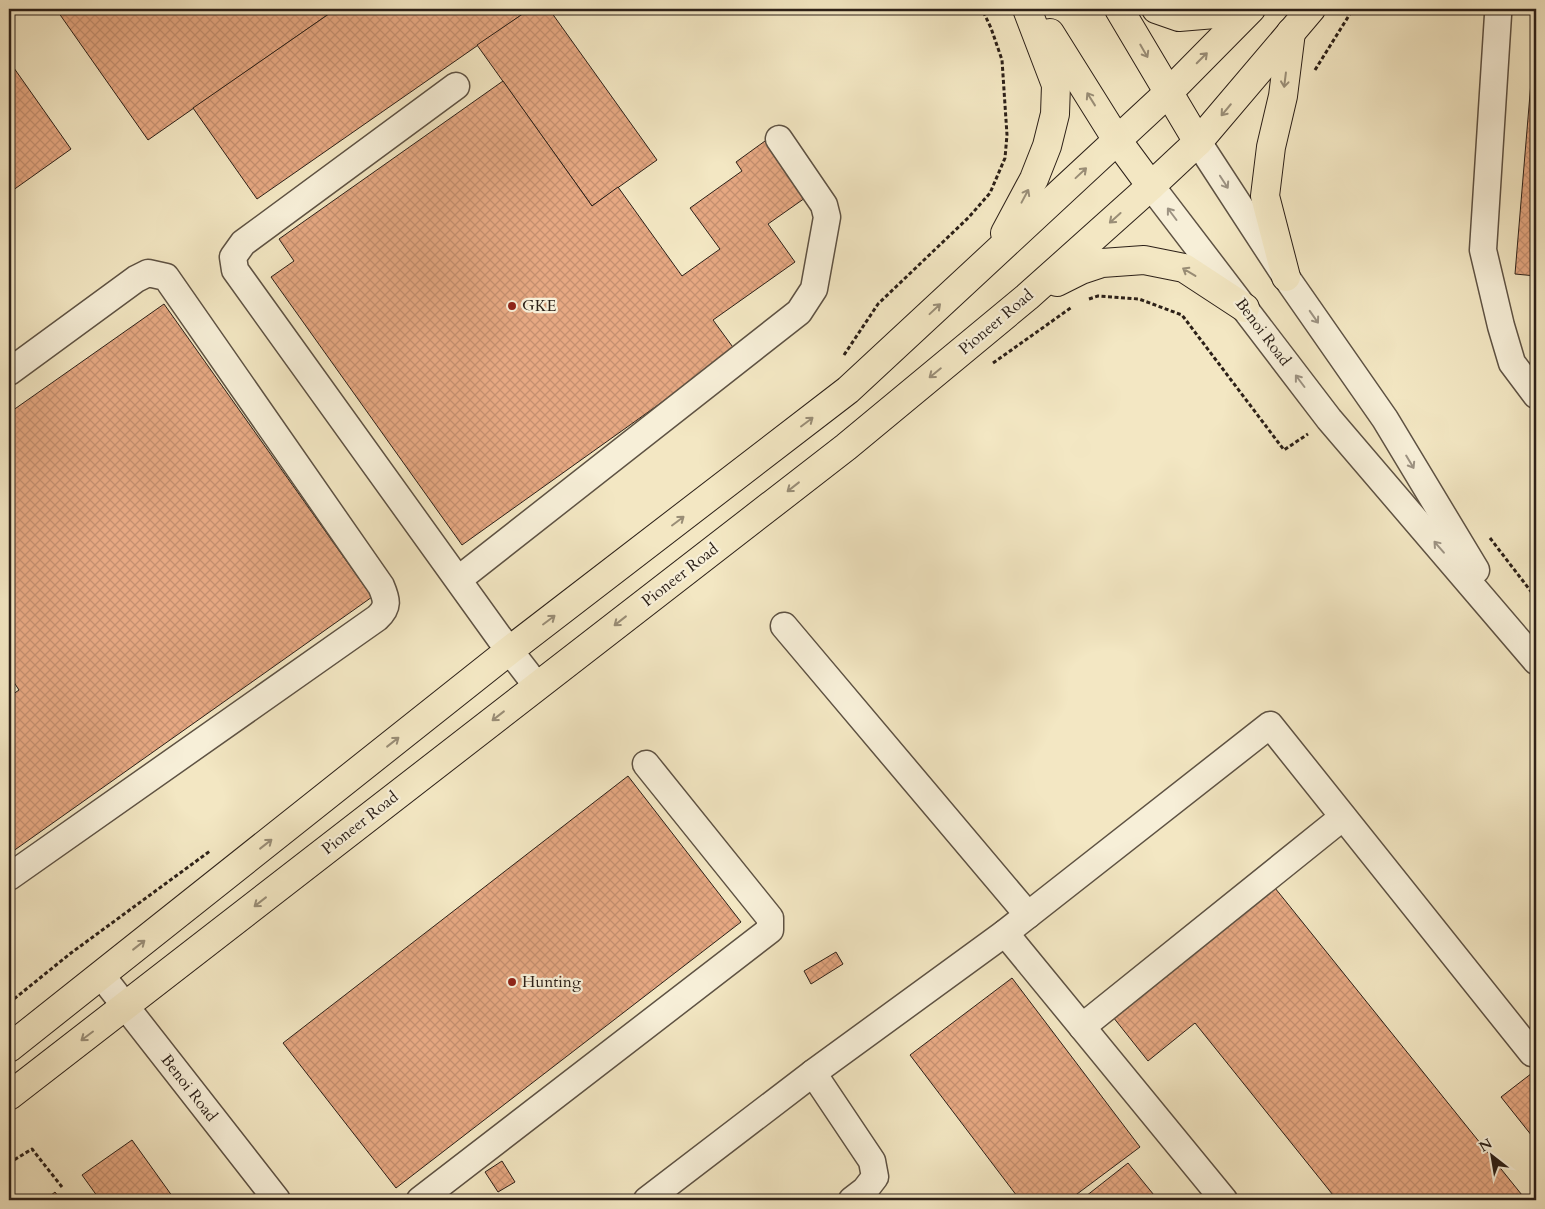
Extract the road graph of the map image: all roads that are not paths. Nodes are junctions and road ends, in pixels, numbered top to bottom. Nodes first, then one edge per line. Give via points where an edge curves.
1 (1027, 9) edge
2 (1035, 9) edge
3 (1119, 9) edge
4 (1156, 9) edge
5 (1232, 9) edge
6 (1251, 9) edge
7 (1311, 9) edge
8 (1498, 15) dead end
9 (1291, 32) junction
10 (456, 86) dead end
11 (1168, 93) junction
12 (779, 139) dead end
13 (1117, 140) junction
14 (1198, 142) junction
15 (1151, 186) junction
16 (994, 254) junction
17 (1286, 277) junction
18 (1027, 298) junction
19 (1244, 308) junction
20 (9, 372) edge
21 (1536, 395) edge
22 (459, 580) junction
23 (784, 626) dead end
24 (1528, 644) edge
25 (510, 650) junction
26 (537, 686) junction
27 (646, 764) dead end
28 (1343, 817) junction
29 (9, 877) edge
30 (1028, 915) junction
31 (1005, 933) junction
32 (101, 975) junction
33 (125, 1006) junction
34 (1082, 1027) junction
35 (9, 1048) edge
36 (1536, 1050) edge
37 (813, 1073) junction
38 (9, 1096) edge
39 (277, 1200) edge
40 (420, 1200) edge
41 (647, 1200) edge
42 (852, 1200) edge
43 (1224, 1200) edge

16 -> 1 main road via 1034,179 1047,146 1054,114 1056,85
13 -> 2 main road, Benoi Road
3 -> 11 main road, Benoi Road
4 - 5 main road via 1178,17
11 -> 6 main road
7 - 9 main road, Pioneer Road
8 - 21 street via 1483,250 1512,363
9 -> 14 main road, Pioneer Road
9 -> 17 main road via 1265,196
10 - 22 street via 243,243 233,257 235,270
11 - 13 main road
11 - 14 main road, Benoi Road
12 - 22 street via 824,205 827,217 814,290 799,312
13 - 15 main road, Benoi Road
16 -> 13 main road
14 - 15 main road, Pioneer Road
14 -> 17 street, Benoi Road
15 -> 18 main road, Pioneer Road
19 -> 15 street, Benoi Road
25 -> 16 main road via 848,390
17 -> 24 street, Benoi Road via 1385,420
19 -> 18 main road via 1184,268 1144,260 1102,263 1081,270
18 -> 26 main road, Pioneer Road via 846,447
24 -> 19 street, Benoi Road via 1330,419
20 - 29 street via 136,279 148,273 166,277 381,586 386,603 385,611 378,618
22 - 25 street
23 - 30 street
25 - 26 street
32 -> 25 main road
26 -> 33 main road, Pioneer Road
27 - 40 street via 770,918 770,930
28 - 30 street via 1270,725
28 - 34 street
28 - 36 street via 1532,1054
30 - 31 street
31 - 34 street
31 - 37 street
32 - 33 street, Benoi Road
32 - 35 main road
33 -> 38 main road, Pioneer Road
33 - 39 street, Benoi Road
34 - 43 street
37 - 41 street
37 - 42 street via 872,1161 875,1177

